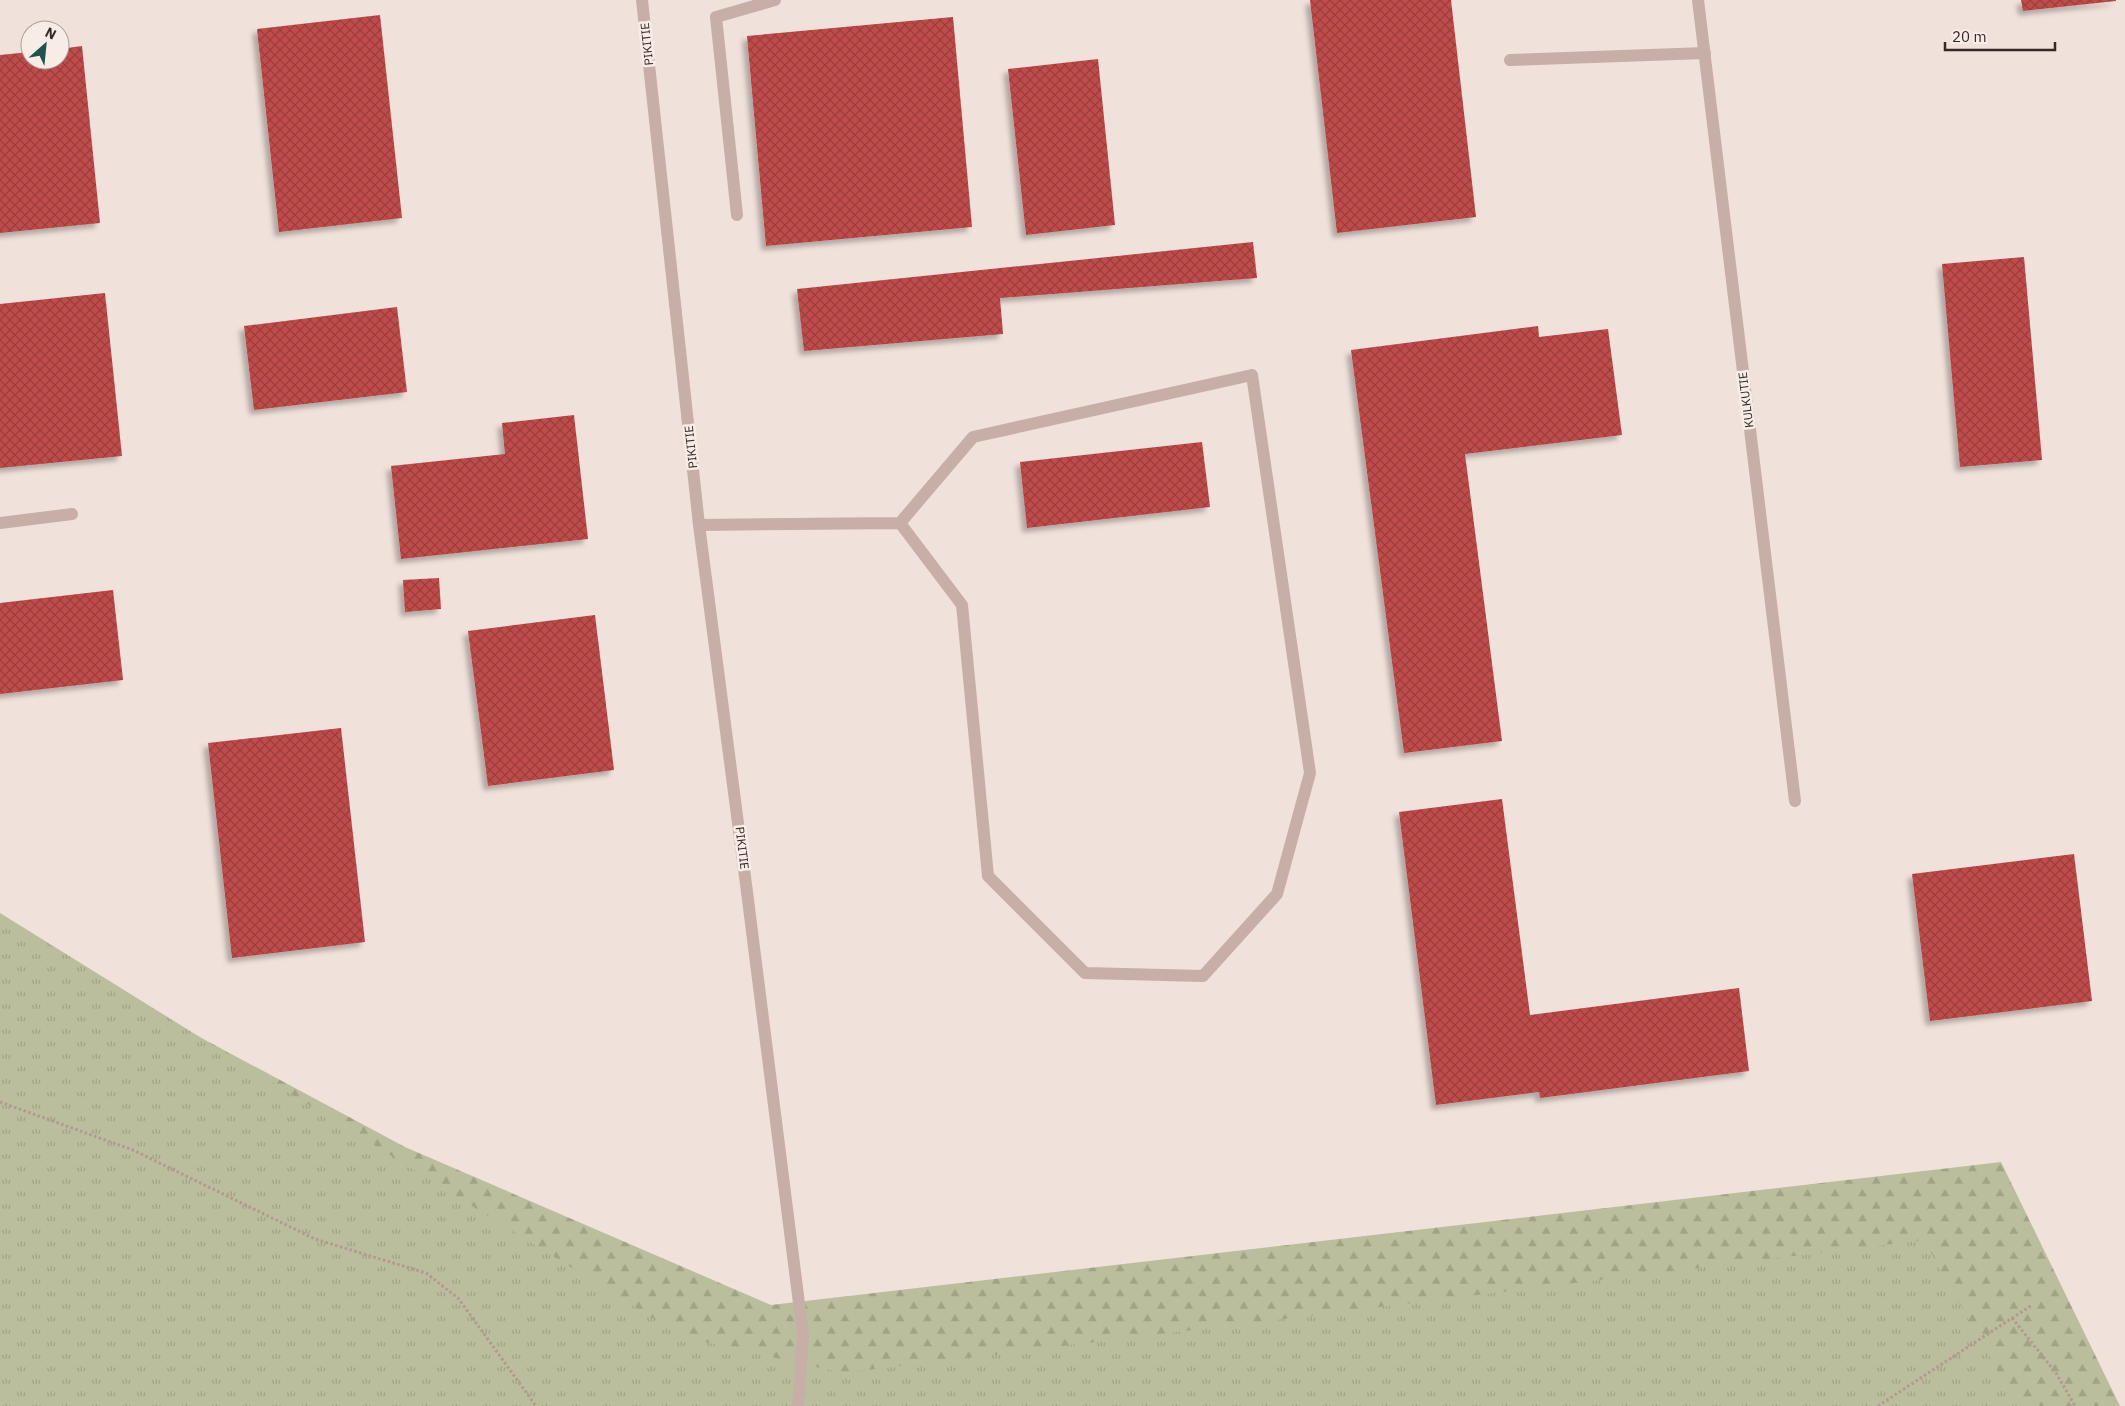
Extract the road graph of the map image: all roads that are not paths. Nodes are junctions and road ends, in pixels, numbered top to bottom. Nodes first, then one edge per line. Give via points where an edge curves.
1 (642, 0) edge
2 (775, 0) edge
3 (1698, 0) edge
4 (1705, 53) junction
5 (1510, 60) dead end
6 (737, 215) dead end
7 (72, 514) dead end
8 (0, 523) edge
9 (900, 523) junction
10 (699, 525) junction
11 (1795, 801) dead end
12 (798, 1406) edge

1 - 10 street, PIKITIE
2 - 6 street via 716,17
3 - 4 street, KULKUTIE
4 - 5 street
4 - 11 street, KULKUTIE
7 - 8 street
9 - 9 street via 962,606 988,876 1085,973 1203,976 1276,894 1310,773 1252,374 972,437
9 - 10 street
10 - 12 street, PIKITIE via 803,1335

